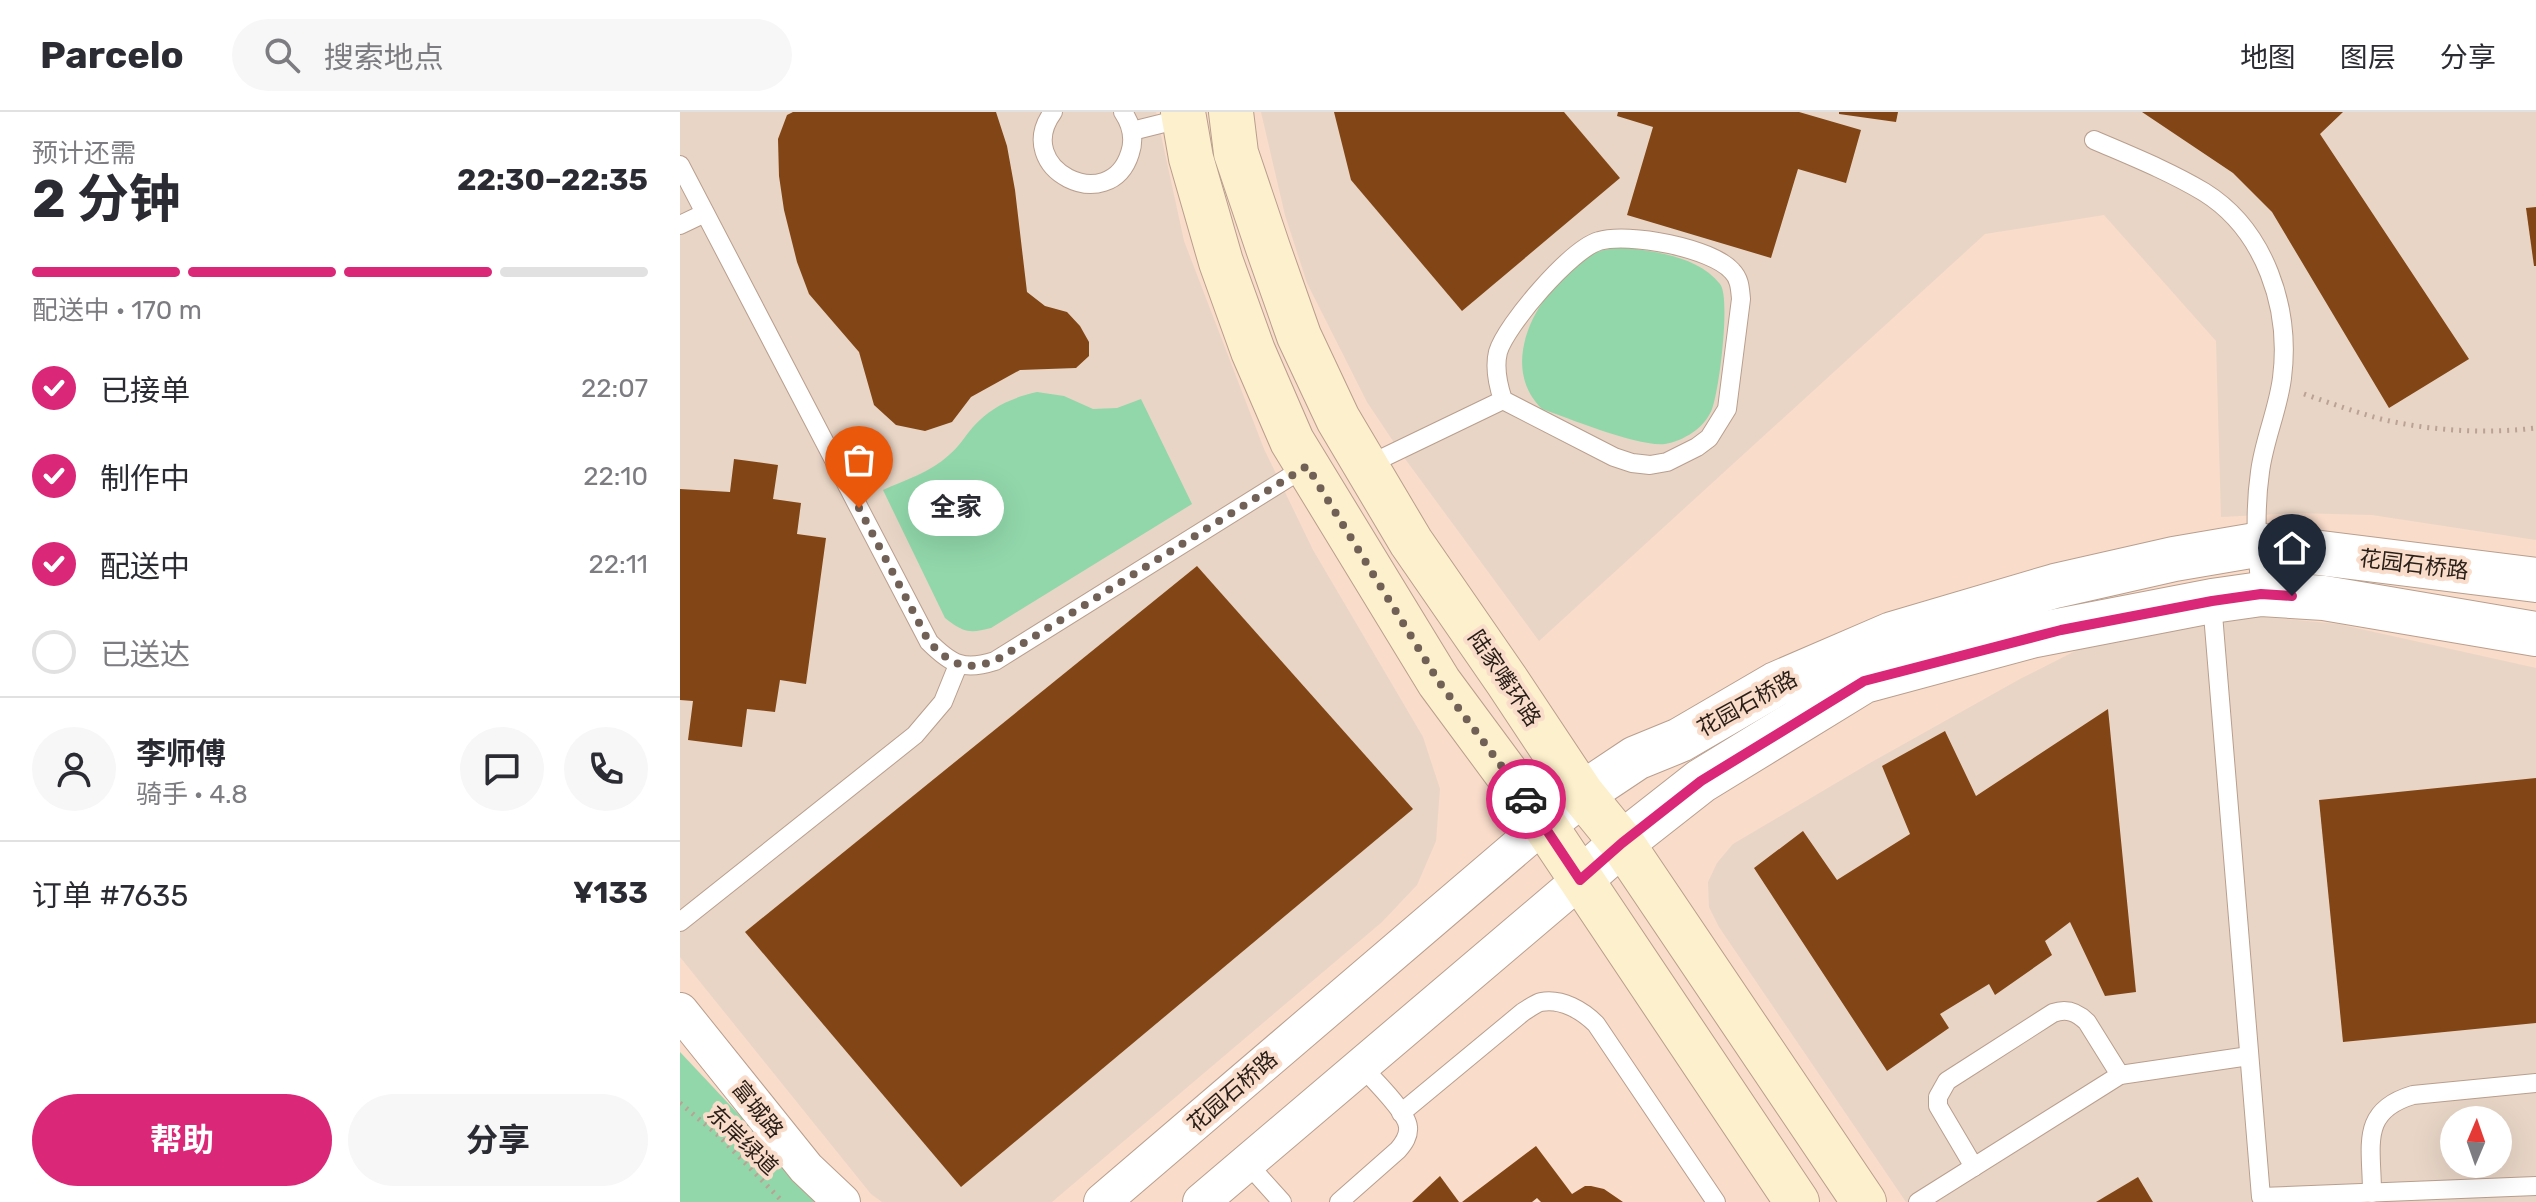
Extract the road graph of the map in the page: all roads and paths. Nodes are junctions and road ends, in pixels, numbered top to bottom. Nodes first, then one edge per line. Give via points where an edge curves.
1 (1053, 112) edge
2 (1123, 112) edge
3 (1231, 112) edge
4 (1184, 115) edge
5 (1132, 131) junction
6 (2094, 140) dead end
7 (680, 165) edge
8 (703, 214) junction
9 (680, 225) edge
10 (2281, 386) junction
11 (1503, 400) junction
12 (2536, 428) edge
13 (1307, 466) junction
14 (1366, 466) junction
15 (2256, 545) junction
16 (2536, 580) edge
17 (2261, 594) junction
18 (2212, 601) junction
19 (2536, 634) edge
20 (958, 665) junction
21 (1582, 794) junction
22 (1544, 824) junction
23 (1622, 843) junction
24 (1580, 880) junction
25 (680, 922) edge
26 (680, 1011) edge
27 (2249, 1056) junction
28 (1361, 1066) junction
29 (2120, 1075) junction
30 (2536, 1083) edge
31 (680, 1103) edge
32 (1401, 1113) junction
33 (1247, 1163) junction
34 (1974, 1167) junction
35 (2536, 1186) edge
36 (2372, 1193) junction
37 (2261, 1200) edge
38 (783, 1202) edge
39 (842, 1202) edge
40 (1102, 1202) edge
41 (1201, 1202) edge
42 (1282, 1202) edge
43 (1339, 1202) edge
44 (1716, 1202) edge
45 (1797, 1202) edge
46 (1864, 1202) edge
47 (1918, 1202) edge

1 - 5 lane via 1045,128 1046,154 1052,166 1073,182 1112,178 1129,157
2 - 5 lane
3 - 14 main road, 陆家嘴环路 via 1236,153 1299,336
4 - 5 lane
4 - 13 main road via 1221,262 1253,351
6 - 10 lane via 2206,194 2242,226 2263,256 2276,296 2284,336
7 - 8 lane
8 - 9 lane
8 - 20 lane via 929,642
10 - 12 path via 2383,419 2438,428
10 - 15 lane via 2260,469
11 - 11 lane via 1614,457 1650,465 1667,462 1709,438 1727,409 1740,284 1733,271 1707,255 1639,238 1598,241 1553,276 1503,339 1497,355
11 - 14 lane
13 - 20 lane via 995,661
13 - 22 main road via 1439,682
14 - 21 main road, 陆家嘴环路 via 1411,542
15 - 16 street, 花园石桥路
15 - 17 lane
15 - 21 street, 花园石桥路 via 2055,586 1892,634 1776,684 1680,740 1636,758
17 - 18 street, 花园石桥路
17 - 19 street, 花园石桥路 via 2324,598
18 - 23 street, 花园石桥路 via 2031,636 1864,681 1701,781
18 - 27 lane
20 - 25 lane via 943,702 915,735
21 - 22 street, 花园石桥路
21 - 23 main road, 陆家嘴环路
22 - 24 main road
22 - 40 street, 花园石桥路
23 - 24 street, 花园石桥路
23 - 46 main road, 陆家嘴环路
24 - 28 street, 花园石桥路
24 - 45 main road
26 - 39 street, 富城路 via 806,1168
27 - 29 lane
27 - 37 lane
28 - 32 lane
28 - 33 street, 花园石桥路
29 - 34 lane
29 - 34 lane via 2087,1022 2062,1009 2053,1013 1941,1088 1938,1106
30 - 36 lane via 2413,1095 2383,1109 2374,1122
31 - 38 path, 东岸绿道
32 - 43 lane via 1408,1122 1405,1141
32 - 44 lane via 1523,1012 1541,1002 1563,1003 1596,1024
33 - 41 street, 花园石桥路
33 - 42 lane
34 - 47 lane
35 - 36 lane
36 - 37 lane

